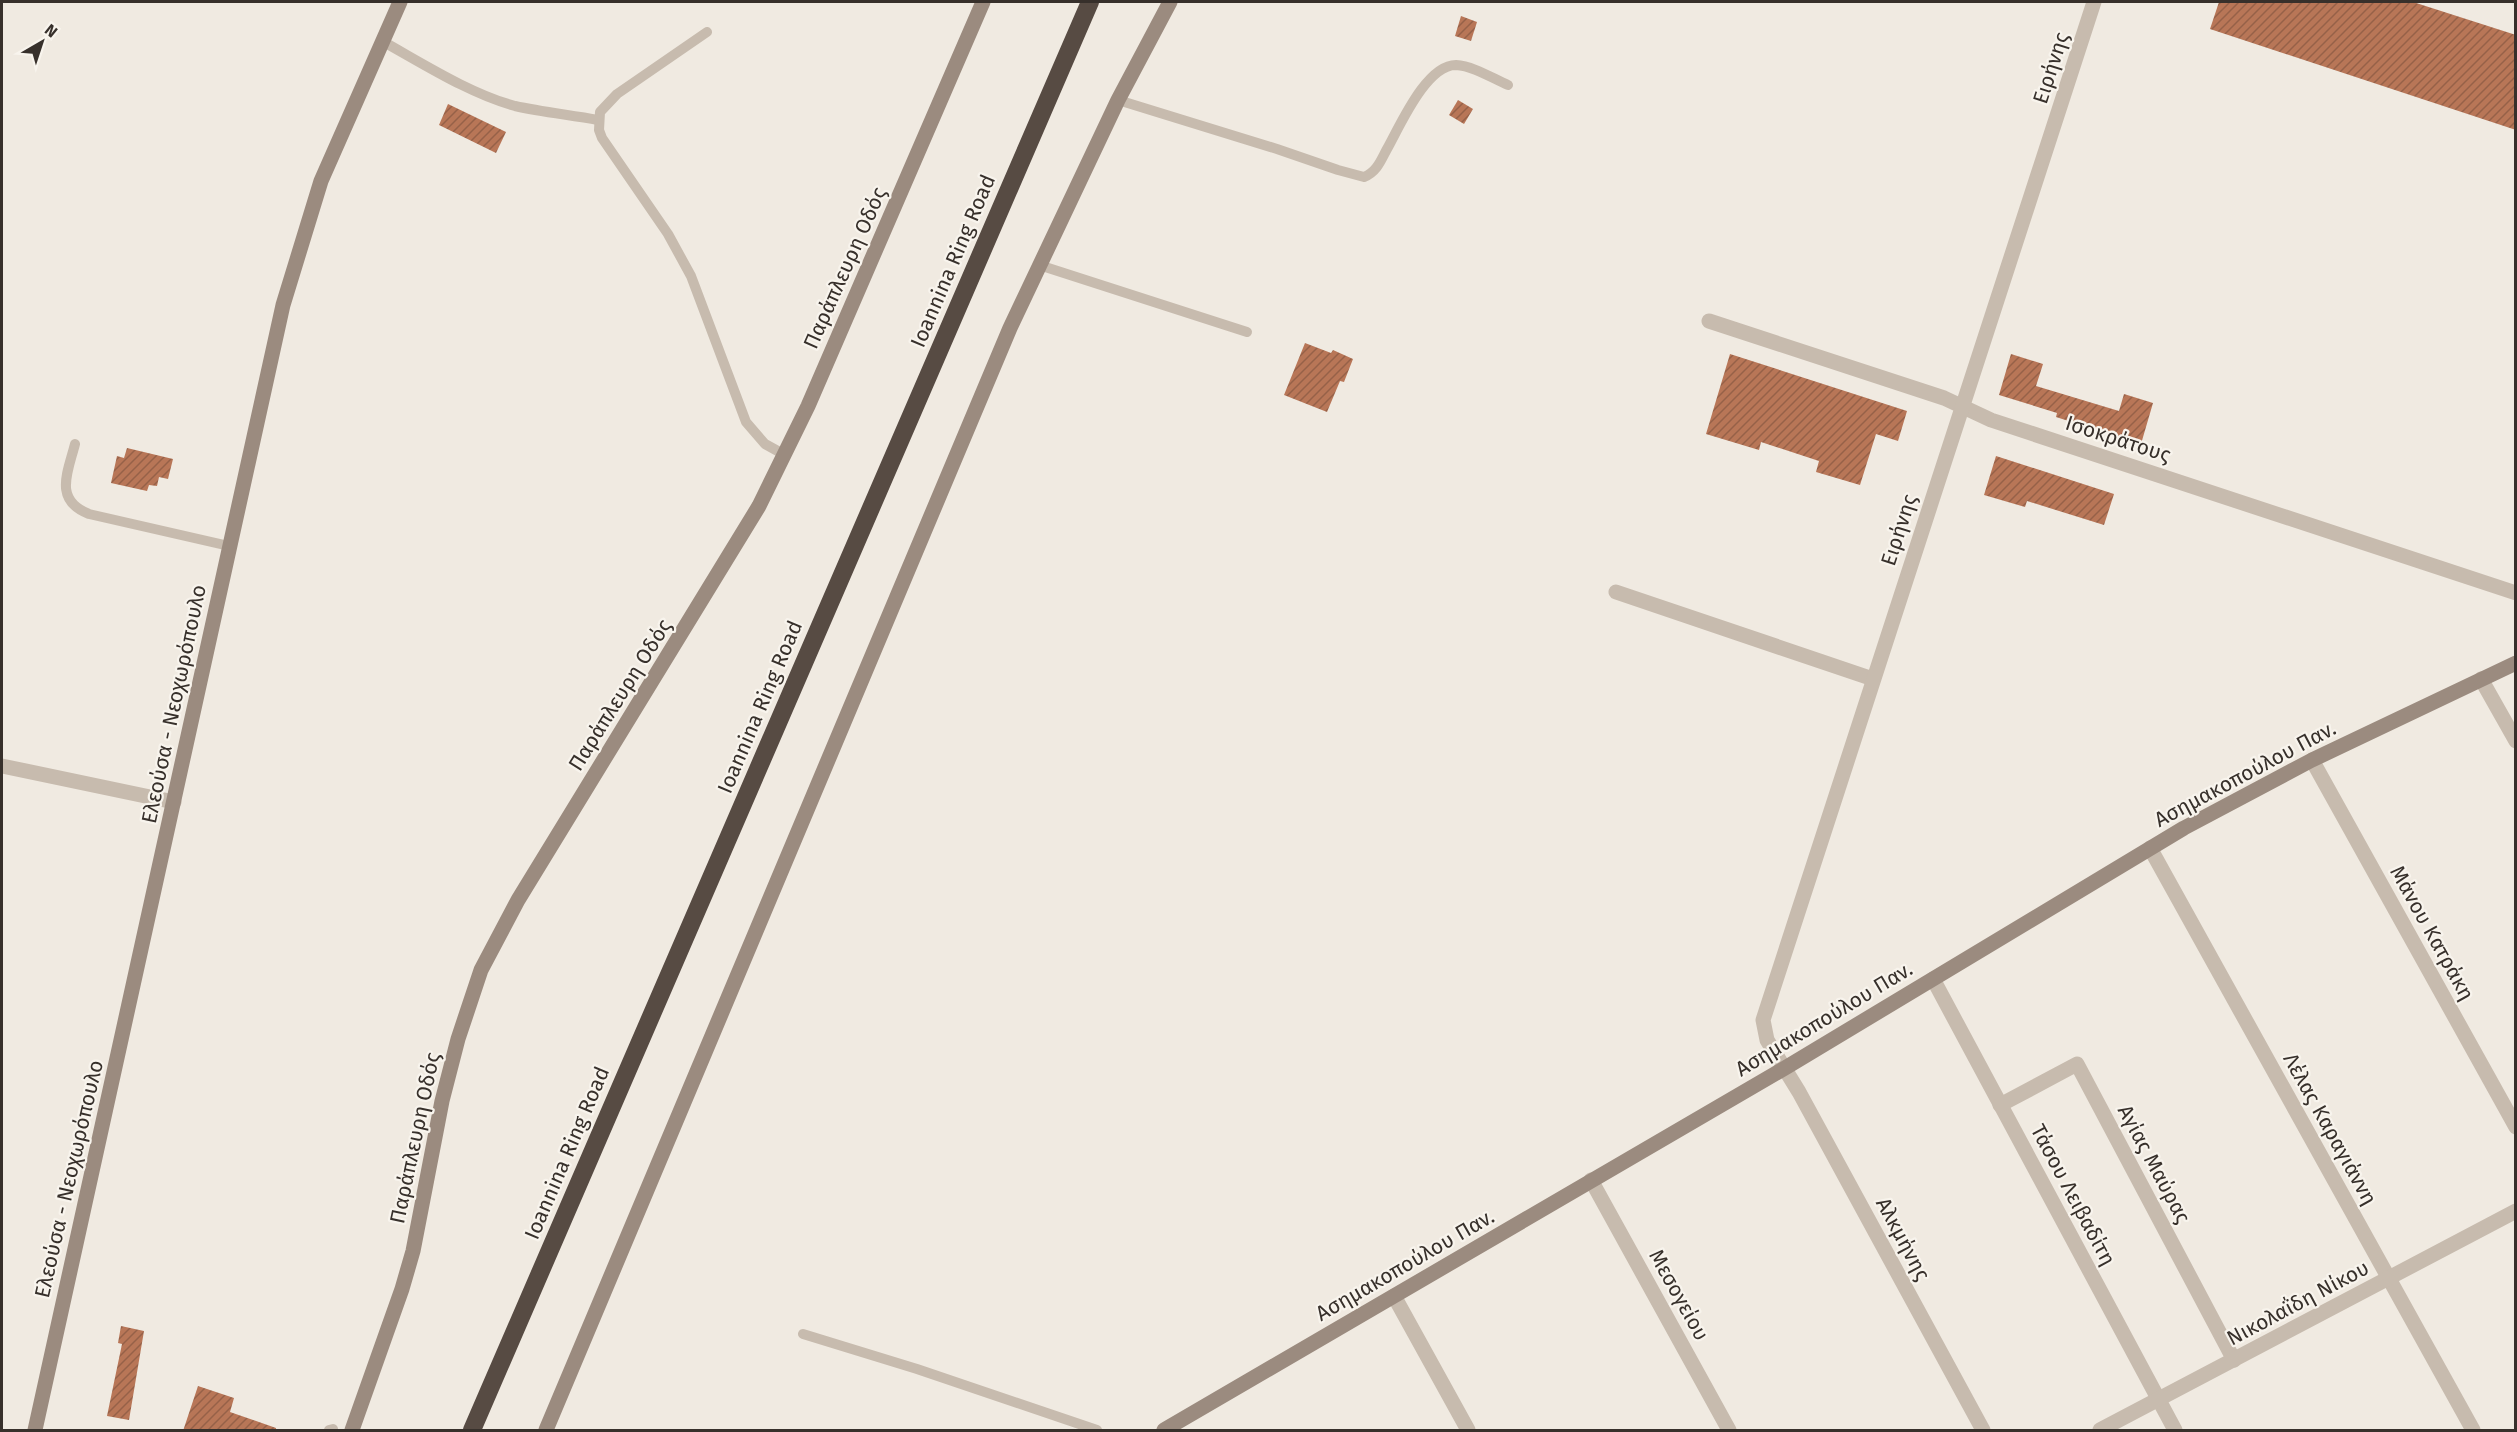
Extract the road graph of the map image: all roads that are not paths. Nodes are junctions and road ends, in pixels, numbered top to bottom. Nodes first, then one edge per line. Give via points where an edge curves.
1 (400, 2) edge
2 (984, 2) edge
3 (1090, 2) edge
4 (1170, 2) edge
5 (2094, 2) edge
6 (707, 32) dead end
7 (382, 40) junction
8 (1508, 85) dead end
9 (1118, 100) junction
10 (598, 120) junction
11 (1039, 266) junction
12 (1709, 321) dead end
13 (1248, 332) dead end
14 (1962, 406) junction
15 (75, 444) dead end
16 (785, 455) junction
17 (230, 546) junction
18 (1616, 592) dead end
19 (2516, 593) edge
20 (2516, 663) edge
21 (1873, 679) junction
22 (2481, 679) junction
23 (2516, 741) edge
24 (2312, 760) junction
25 (2, 766) edge
26 (174, 802) junction
27 (2150, 848) junction
28 (1933, 979) junction
29 (1785, 1068) junction
30 (2000, 1105) junction
31 (2516, 1127) edge
32 (1592, 1179) junction
33 (2516, 1211) edge
34 (2389, 1279) junction
35 (1394, 1296) junction
36 (803, 1334) dead end
37 (2234, 1360) junction
38 (2159, 1400) junction
39 (35, 1431) edge
40 (352, 1431) edge
41 (472, 1431) edge
42 (546, 1431) edge
43 (1097, 1431) edge
44 (1164, 1431) edge
45 (1468, 1431) edge
46 (1729, 1431) edge
47 (1983, 1431) edge
48 (2100, 1431) edge
49 (2175, 1431) edge
50 (2473, 1431) edge

1 - 7 street, Ελεούσα - Νεοχωρόπουλο
2 - 16 street, Παράπλευρη Οδός
3 - 41 highway, Ioannina Ring Road
4 - 9 street
5 - 14 street, Ειρήνης
6 - 10 lane via 616,94
7 - 10 lane via 515,106
7 - 17 street, Ελεούσα - Νεοχωρόπουλο via 308,219 284,305
8 - 9 lane via 1458,66 1436,72 1377,167 1364,177
9 - 11 street
10 - 16 lane via 607,147 658,218 685,264 746,422 765,444
11 - 13 lane
11 - 42 street
12 - 14 street, Ισοκράτους
14 - 19 street, Ισοκράτους via 2003,424
14 - 21 street, Ειρήνης
15 - 17 lane via 66,484 68,500 75,507 89,514
16 - 40 street, Παράπλευρη Οδός via 723,567 518,900 481,970 458,1039 402,1289
17 - 26 street, Ελεούσα - Νεοχωρόπουλο
18 - 21 street
20 - 22 street, Ασημακοπούλου Παν.
21 - 29 street, Ειρήνης via 1764,1016 1765,1035
22 - 23 street
22 - 24 street, Ασημακοπούλου Παν.
24 - 27 street, Ασημακοπούλου Παν.
24 - 31 street, Μάνου Κατράκη
25 - 26 street
26 - 39 street, Ελεούσα - Νεοχωρόπουλο
27 - 28 street, Ασημακοπούλου Παν.
27 - 34 street, Λέλας Καραγιάννη
28 - 29 street, Ασημακοπούλου Παν.
28 - 30 street, Τάσου Λειβαδίτη
29 - 32 street, Ασημακοπούλου Παν.
29 - 47 street, Αλκμήνης
30 - 37 street, Αγίας Μαύρας via 2077,1064
30 - 38 street, Τάσου Λειβαδίτη
32 - 35 street, Ασημακοπούλου Παν.
32 - 46 street, Μεσογείου
33 - 34 street, Νικολαΐδη Νίκου
34 - 37 street, Νικολαΐδη Νίκου
34 - 50 street, Λέλας Καραγιάννη
35 - 44 street, Ασημακοπούλου Παν.
35 - 45 street
36 - 43 lane via 928,1372
37 - 38 street, Νικολαΐδη Νίκου
38 - 48 street, Νικολαΐδη Νίκου
38 - 49 street, Τάσου Λειβαδίτη

